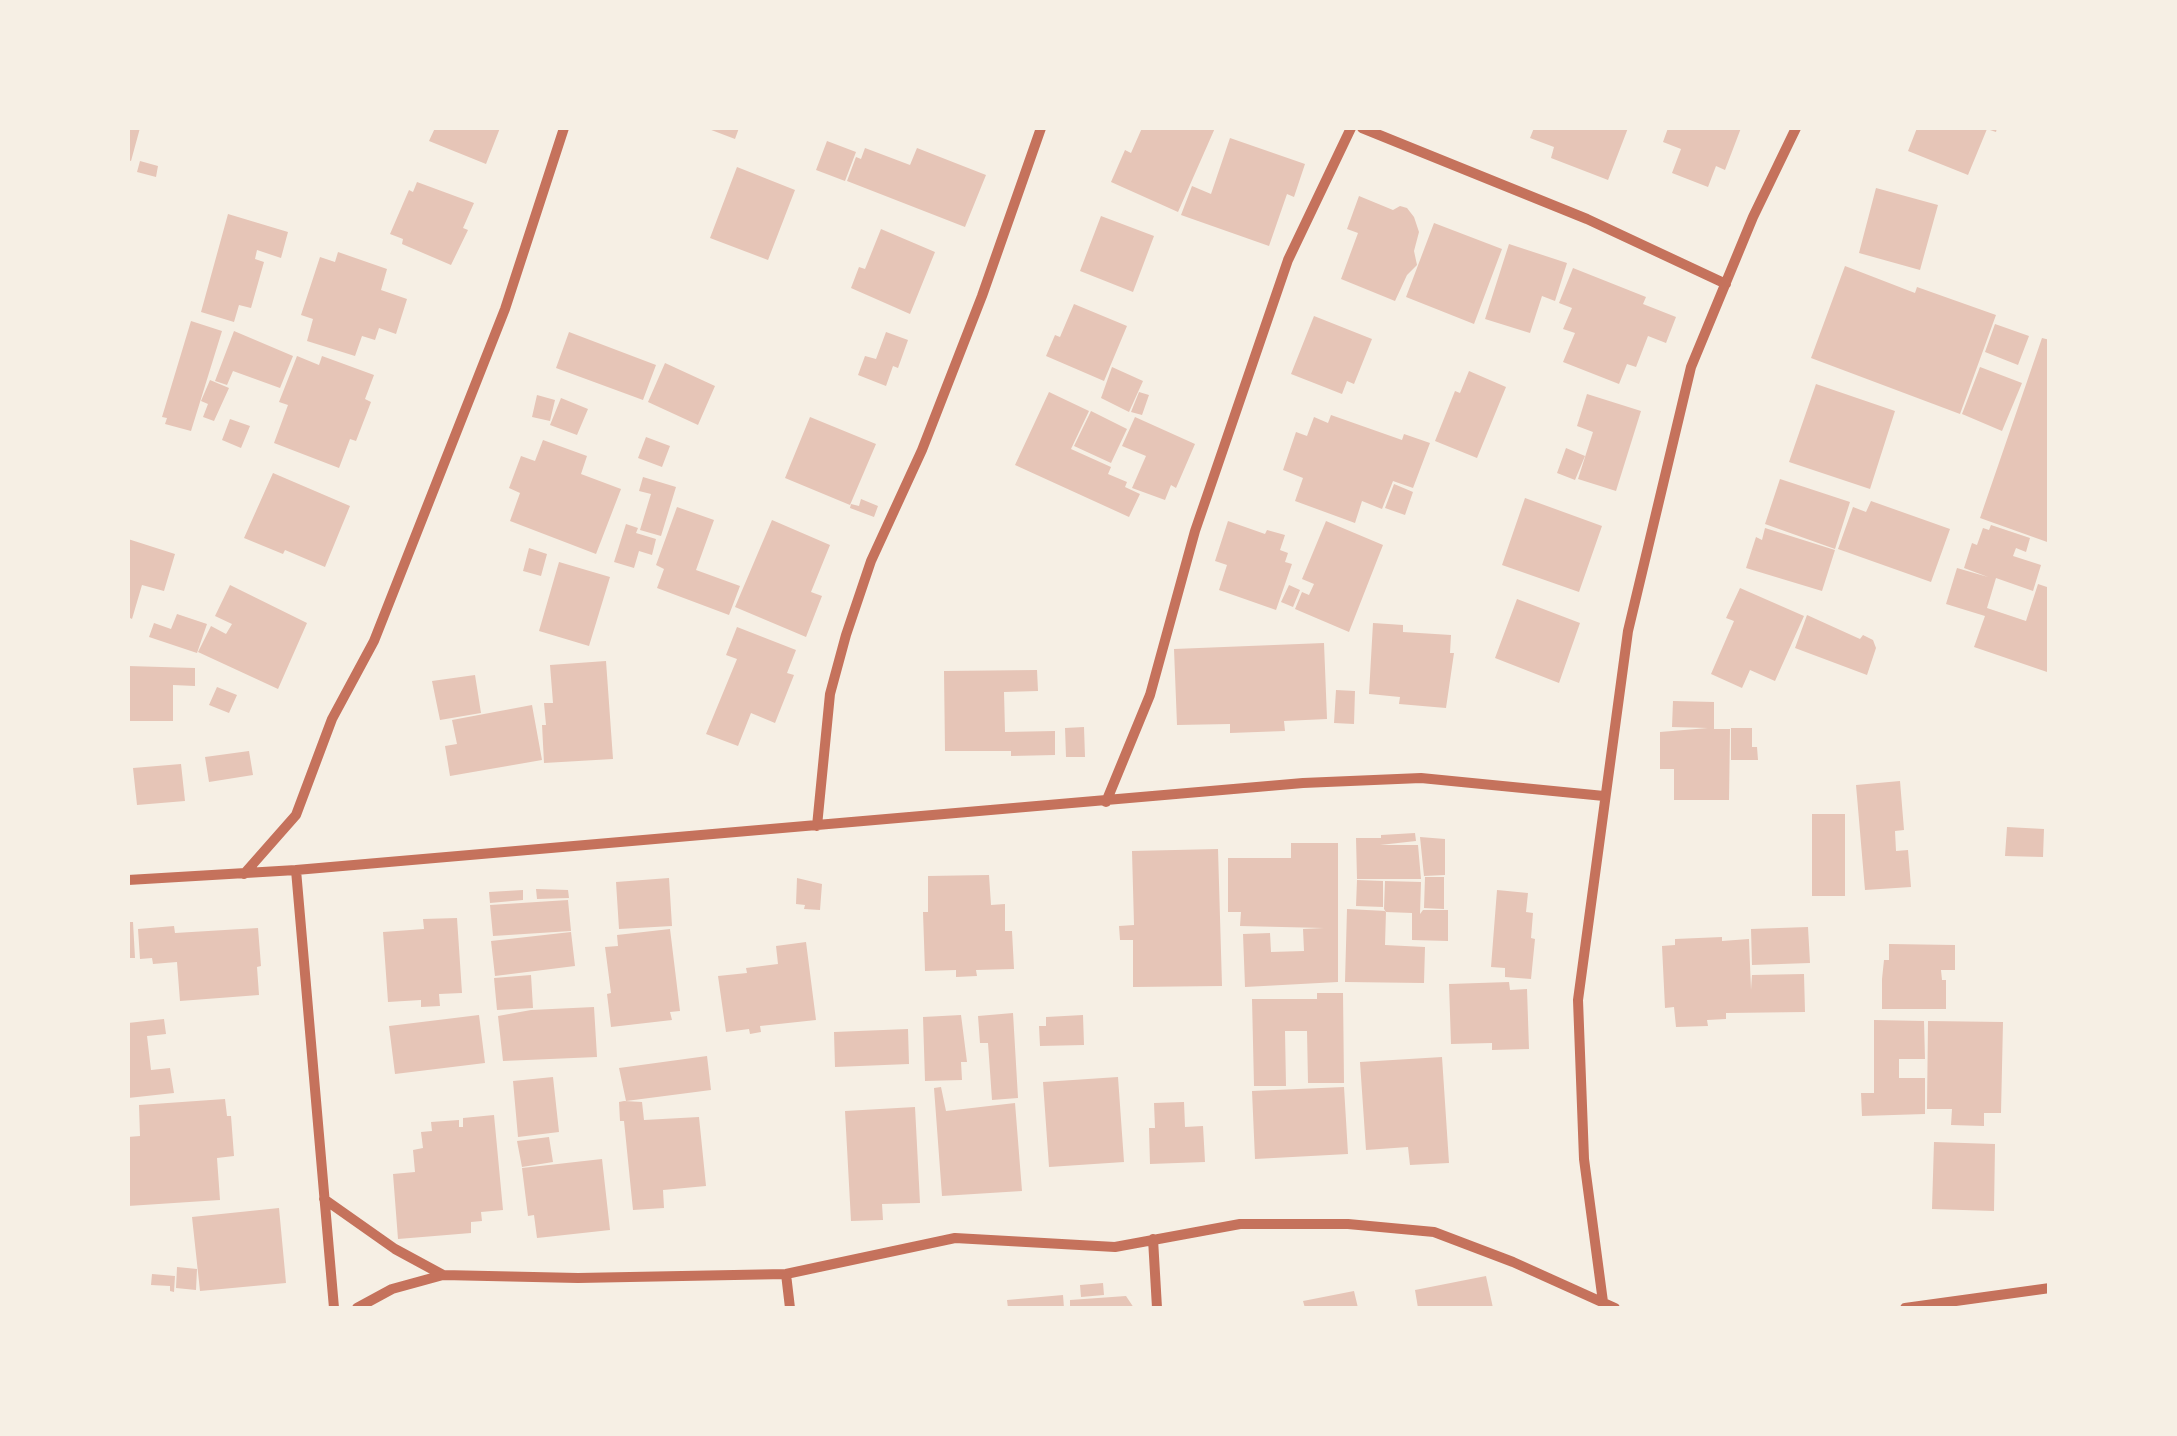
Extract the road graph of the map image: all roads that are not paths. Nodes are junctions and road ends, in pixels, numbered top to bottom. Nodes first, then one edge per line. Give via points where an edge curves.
1 (564, 128) edge
2 (1041, 128) edge
3 (1351, 128) edge
4 (1362, 128) edge
5 (1796, 128) edge
6 (1726, 284) junction
7 (1604, 796) junction
8 (1106, 802) junction
9 (818, 826) junction
10 (296, 870) junction
11 (244, 874) junction
12 (128, 880) edge
13 (324, 1200) junction
14 (1152, 1240) junction
15 (786, 1274) junction
16 (443, 1275) junction
17 (2050, 1288) edge
18 (1602, 1302) junction
19 (334, 1308) edge
20 (357, 1308) edge
21 (790, 1308) edge
22 (1157, 1308) edge
23 (1615, 1308) edge
24 (1905, 1308) edge

1 - 11 street via 505,308 374,640 332,718 296,814
2 - 9 street via 982,296 846,634 830,694
3 - 8 street via 1288,260 1195,531 1150,695
4 - 6 street
5 - 6 street
6 - 7 street via 1691,367 1659,499 1628,632
7 - 8 street via 1421,778
7 - 18 street via 1578,1000 1584,1159
8 - 9 street
9 - 10 street
10 - 11 street
10 - 13 street
11 - 12 street
13 - 16 street
13 - 19 street
14 - 15 street via 1116,1247 955,1238
14 - 18 street via 1240,1224 1434,1232
14 - 22 street
15 - 16 street
15 - 21 street
16 - 20 street via 392,1289
17 - 24 street
18 - 23 street

